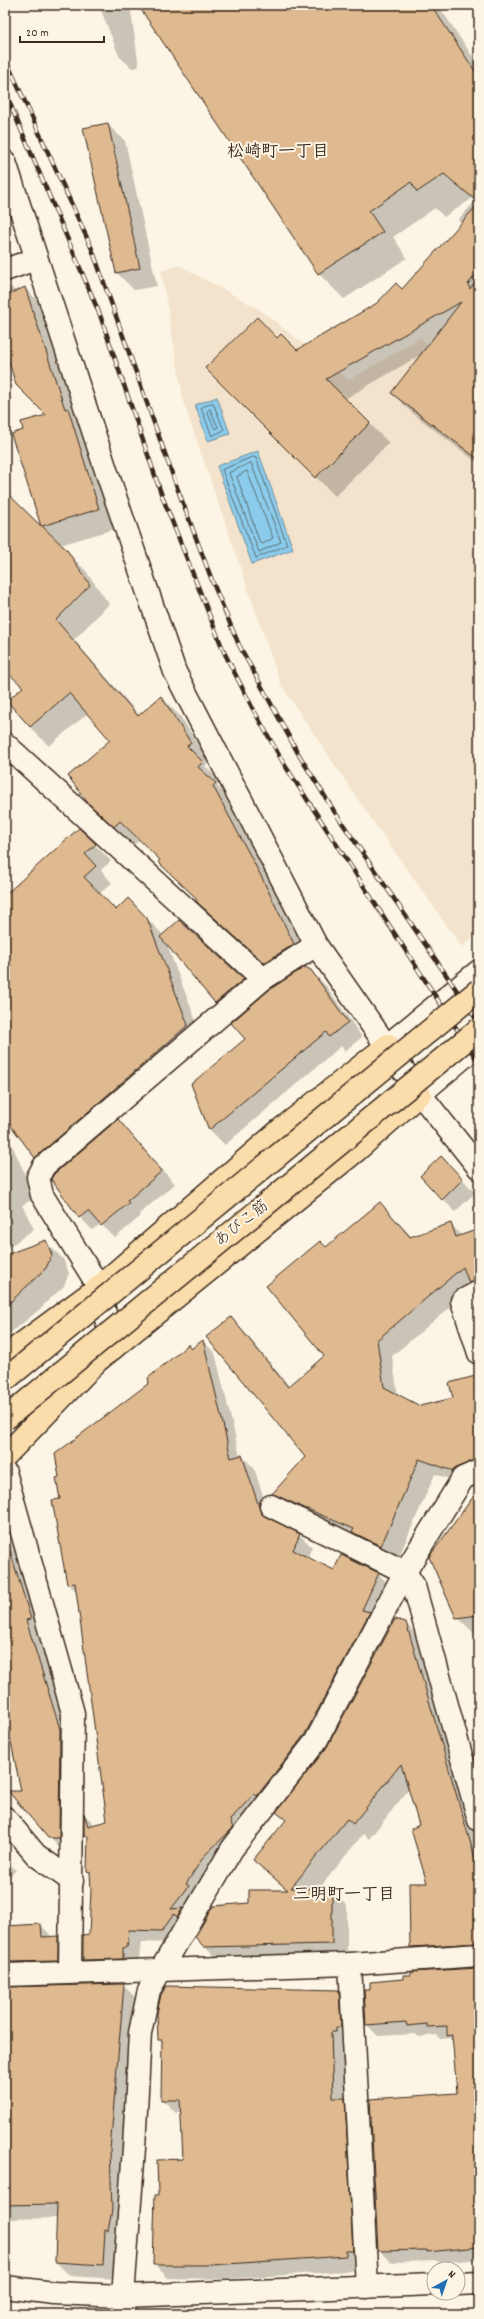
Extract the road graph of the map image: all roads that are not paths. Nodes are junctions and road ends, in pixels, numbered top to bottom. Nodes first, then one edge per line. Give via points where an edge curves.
1 (5, 162) edge
2 (36, 259) junction
3 (5, 270) edge
4 (5, 744) edge
5 (316, 945) junction
6 (479, 971) edge
7 (263, 979) junction
8 (479, 990) edge
9 (479, 1029) edge
10 (479, 1044) edge
11 (388, 1045) junction
12 (420, 1094) junction
13 (479, 1168) edge
14 (99, 1287) junction
15 (479, 1292) edge
16 (113, 1348) junction
17 (479, 1353) edge
18 (5, 1356) edge
19 (5, 1380) edge
20 (5, 1419) edge
21 (5, 1456) edge
22 (479, 1471) edge
23 (5, 1472) edge
24 (271, 1506) dead end
25 (405, 1572) junction
26 (5, 1818) edge
27 (479, 1820) edge
28 (72, 1881) junction
29 (479, 1955) edge
30 (350, 1964) junction
31 (70, 1972) junction
32 (159, 1972) junction
33 (5, 1975) edge
34 (479, 2283) edge
35 (426, 2284) edge
36 (466, 2284) edge
37 (5, 2287) edge
38 (367, 2287) junction
39 (124, 2305) edge

1 - 2 street
2 - 3 street
2 - 5 street via 175,672
4 - 7 street
5 - 7 street
5 - 11 street
6 - 11 street
7 - 14 street via 44,1166 38,1177 42,1195
8 - 19 main road, あびこ筋, bridge
9 - 20 main road, あびこ筋, bridge
10 - 12 street
11 - 12 street
11 - 14 main road via 279,1131
12 - 13 street
12 - 16 main road via 357,1150
14 - 16 street
14 - 18 main road
15 - 17 street via 462,1301
16 - 21 main road via 97,1361
22 - 25 street via 463,1478
23 - 28 street via 73,1713
24 - 25 street
25 - 27 street via 414,1586
25 - 32 street via 316,1740 232,1850
26 - 28 street via 36,1855
28 - 31 street
29 - 30 street
30 - 32 street
30 - 38 street
31 - 32 street
31 - 33 street
32 - 39 street via 149,1990 140,2033
34 - 36 street
35 - 38 street
37 - 39 street
38 - 39 street

